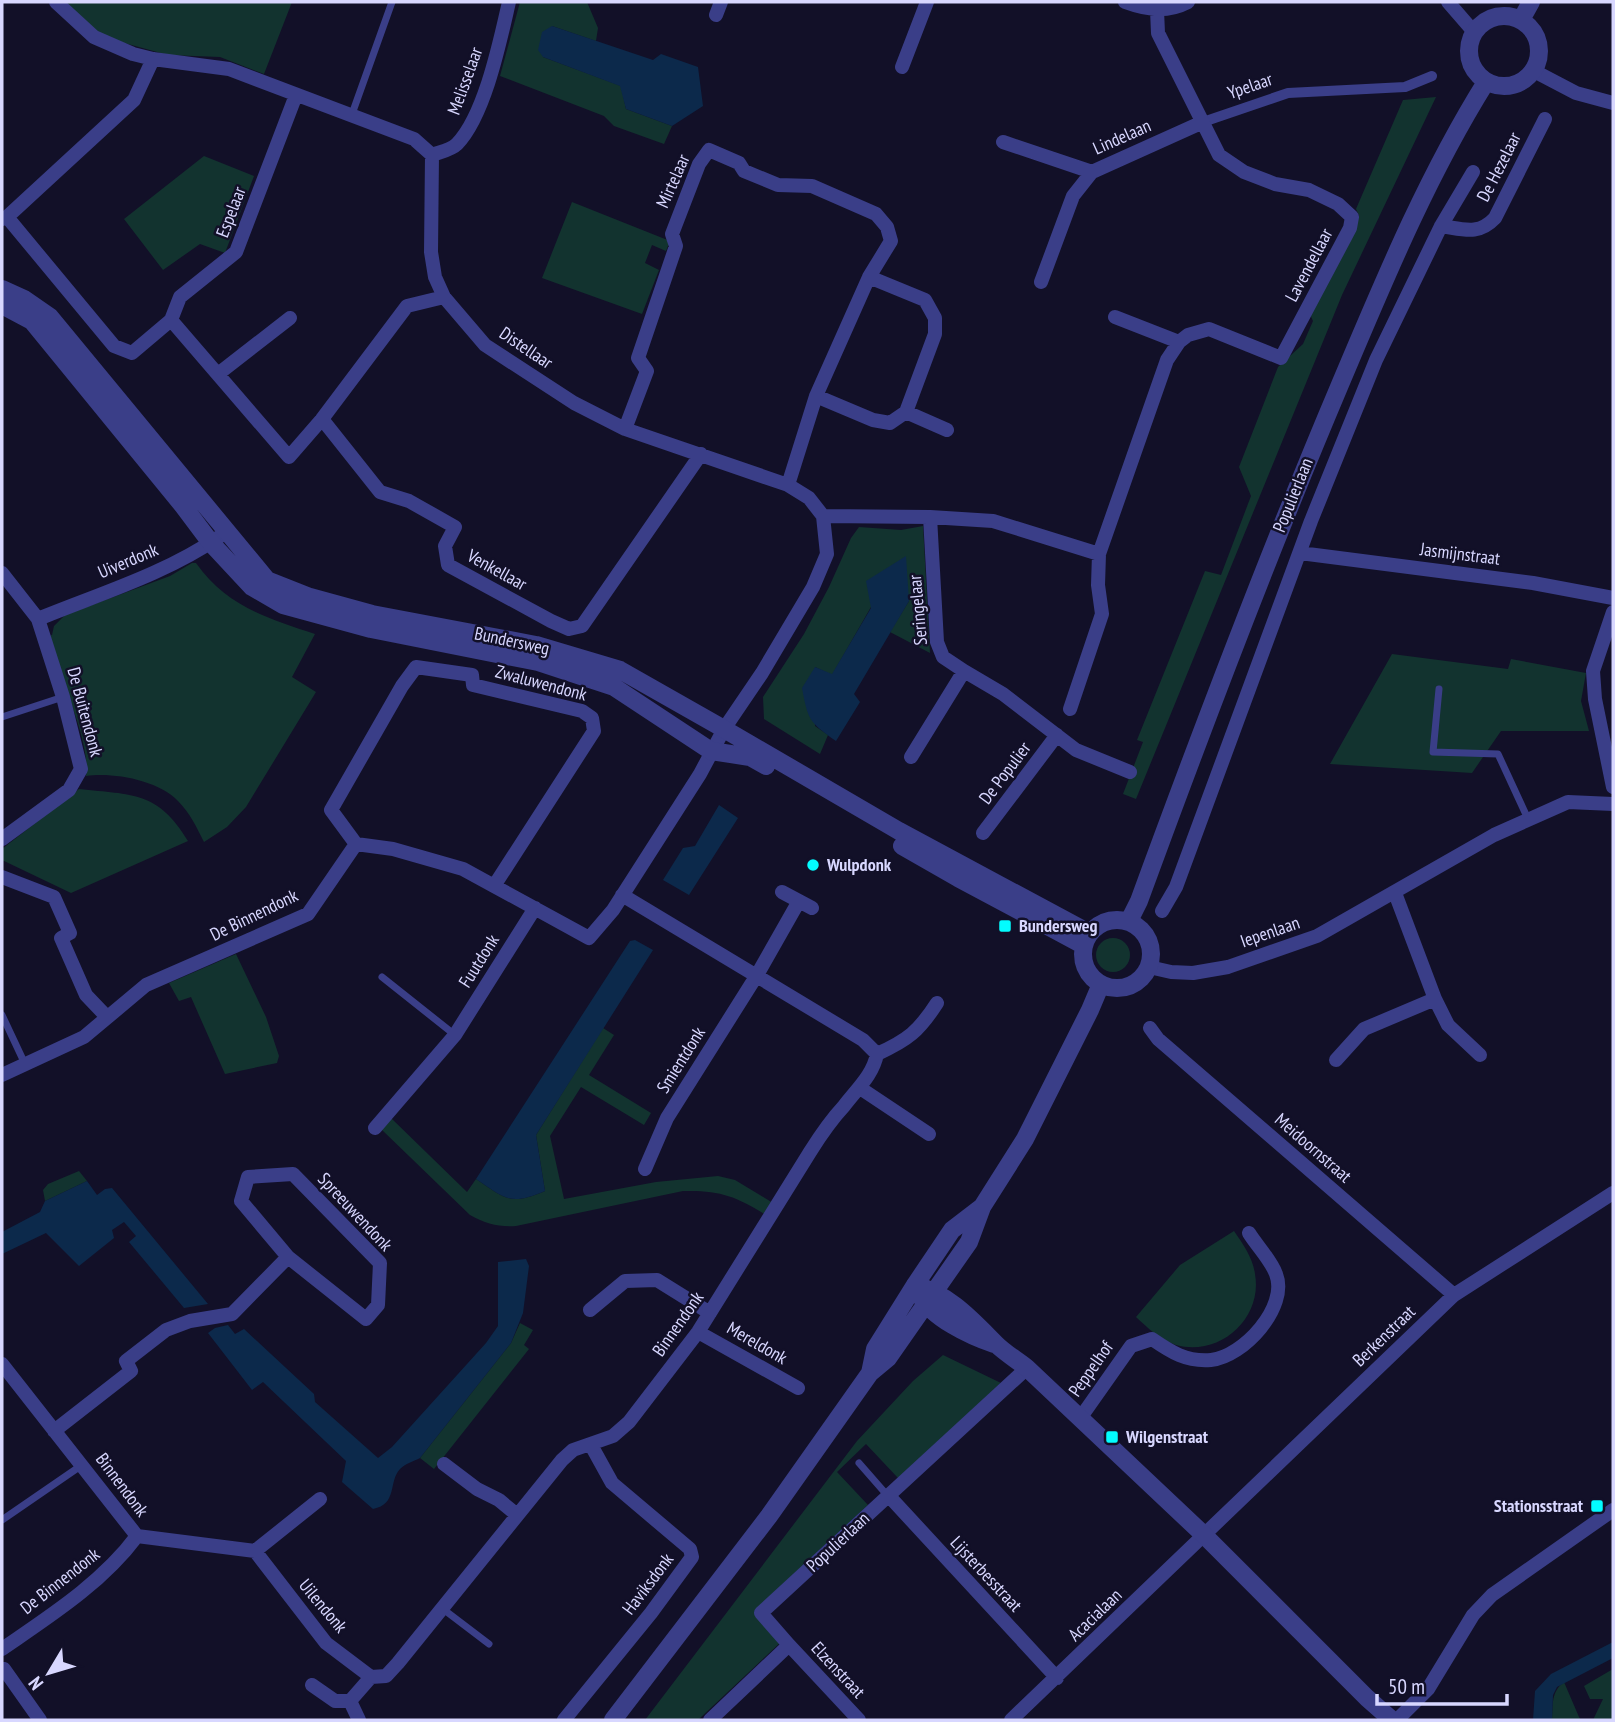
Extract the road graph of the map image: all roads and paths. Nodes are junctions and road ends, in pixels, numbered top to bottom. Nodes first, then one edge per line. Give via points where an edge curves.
1 (56, 2) edge
2 (393, 2) edge
3 (509, 2) edge
4 (927, 2) edge
5 (1125, 2) edge
6 (1188, 2) edge
7 (1448, 2) edge
8 (1531, 2) edge
9 (1157, 10) junction
10 (1521, 20) junction
11 (1474, 32) junction
12 (153, 59) junction
13 (902, 67) dead end
14 (1534, 71) junction
15 (1432, 76) dead end
16 (1486, 82) junction
17 (296, 95) junction
18 (1613, 103) edge
19 (352, 114) junction
20 (1545, 119) dead end
21 (1203, 122) junction
22 (1003, 142) dead end
23 (432, 155) junction
24 (1092, 172) junction
25 (1473, 172) dead end
26 (4, 218) edge
27 (1441, 226) junction
28 (869, 277) junction
29 (1041, 282) dead end
30 (2, 289) edge
31 (444, 297) junction
32 (2, 305) edge
33 (1115, 317) dead end
34 (290, 318) dead end
35 (171, 320) junction
36 (1179, 342) junction
37 (218, 374) junction
38 (816, 396) junction
39 (906, 412) junction
40 (322, 419) junction
41 (625, 429) junction
42 (947, 430) dead end
43 (701, 454) junction
44 (788, 485) junction
45 (823, 516) junction
46 (930, 517) junction
47 (229, 531) junction
48 (211, 543) junction
49 (1300, 553) junction
50 (1099, 554) junction
51 (2, 573) edge
52 (1613, 598) edge
53 (1613, 612) edge
54 (38, 619) junction
55 (964, 671) junction
56 (1439, 689) dead end
57 (63, 697) junction
58 (1070, 709) dead end
59 (2, 717) edge
60 (724, 729) junction
61 (1057, 735) junction
62 (711, 751) junction
63 (911, 757) dead end
64 (1130, 772) dead end
65 (1613, 787) edge
66 (1613, 804) edge
67 (1528, 819) junction
68 (983, 833) dead end
69 (2, 839) edge
70 (356, 844) junction
71 (2, 877) edge
72 (494, 886) junction
73 (782, 892) dead end
74 (1395, 893) junction
75 (622, 895) junction
76 (535, 908) junction
77 (1162, 911) dead end
78 (1129, 921) junction
79 (1086, 939) junction
80 (1149, 967) junction
81 (757, 975) junction
82 (382, 977) dead end
83 (1101, 984) junction
84 (1435, 999) junction
85 (937, 1003) dead end
86 (2, 1015) edge
87 (107, 1017) junction
88 (1150, 1028) dead end
89 (455, 1035) junction
90 (877, 1054) junction
91 (1480, 1055) dead end
92 (1336, 1060) dead end
93 (25, 1065) junction
94 (2, 1075) edge
95 (860, 1088) junction
96 (375, 1128) dead end
97 (929, 1134) dead end
98 (645, 1169) dead end
99 (1613, 1193) edge
100 (982, 1207) junction
101 (1249, 1234) dead end
102 (288, 1257) junction
103 (915, 1285) junction
104 (1454, 1295) junction
105 (930, 1298) junction
106 (590, 1310) dead end
107 (710, 1313) junction
108 (698, 1332) junction
109 (2, 1364) edge
110 (1027, 1368) junction
111 (870, 1373) junction
112 (797, 1388) dead end
113 (1081, 1417) junction
114 (54, 1432) junction
115 (591, 1445) junction
116 (859, 1463) dead end
117 (444, 1464) dead end
118 (82, 1465) junction
119 (888, 1495) junction
120 (320, 1499) dead end
121 (1613, 1510) edge
122 (517, 1515) junction
123 (2, 1520) edge
124 (137, 1536) junction
125 (1205, 1536) junction
126 (255, 1551) junction
127 (443, 1609) junction
128 (489, 1644) dead end
129 (789, 1645) junction
130 (2, 1649) edge
131 (4, 1669) dead end
132 (371, 1677) junction
133 (1057, 1678) junction
134 (312, 1685) dead end
135 (350, 1701) junction
136 (40, 1720) edge
137 (359, 1720) edge
138 (564, 1720) edge
139 (613, 1720) edge
140 (710, 1720) edge
141 (859, 1720) edge
142 (1011, 1720) edge
143 (1395, 1720) edge

1 - 12 street via 94,37
2 - 19 lane
3 - 23 street, Melisselaar via 491,75 470,127 455,146
4 - 13 street
5 - 9 street
6 - 9 street
7 - 11 street
8 - 10 street
9 - 21 street via 1158,33
10 - 11 street via 1490,18
10 - 14 street via 1537,37 1540,49
11 - 16 street via 1468,54
12 - 17 street via 229,69
12 - 26 street, Espelaar via 134,100
14 - 16 street via 1517,85
14 - 18 street via 1576,93
15 - 21 street, Ypelaar via 1405,87 1288,93
16 - 78 street, Populierlaan via 1411,219 1285,513
17 - 19 street
17 - 35 street, Espelaar via 236,252 180,297
19 - 23 street via 414,139
20 - 27 street, De Hezelaar via 1495,218 1476,230
21 - 24 street, Lindelaan
21 - 36 street, Lavendellaar via 1219,155 1244,172 1309,190 1338,204 1352,218 1281,358 1209,329
22 - 24 street
23 - 31 street, Distellaar via 431,252
24 - 29 street, Lindelaan via 1073,196
25 - 27 street, Populierlaan
26 - 35 street, Espelaar via 114,346 132,353
27 - 49 street, Populierlaan via 1376,360
28 - 38 street, Mirtelaar
28 - 39 street via 925,300 935,318 935,334
28 - 41 street, Mirtelaar via 891,241 876,214 811,186 778,185 709,150 671,234 676,246 638,358 647,371
30 - 47 street, Bundersweg via 50,317
31 - 40 street via 407,306
31 - 41 street, Distellaar via 485,345
32 - 48 street, Bundersweg via 32,321
33 - 36 street
34 - 37 street
35 - 37 street
36 - 50 street via 1167,360
37 - 40 street via 289,457
38 - 39 street via 873,420 890,423
38 - 44 street, Mirtelaar
39 - 42 street
40 - 43 street, Venkellaar via 380,492 409,501 455,527 445,546 448,565 569,629 582,626
41 - 43 street, Distellaar
43 - 44 street, Distellaar
44 - 45 street, Distellaar via 809,498
45 - 46 street
45 - 60 street via 827,554 813,587
46 - 50 street via 993,521
46 - 55 street, Seringelaar via 937,642 943,657
47 - 48 street, Uiverdonk
47 - 60 street, Bundersweg via 267,580 282,587 372,614 572,654 620,670
48 - 54 street, Uiverdonk
48 - 62 street, Bundersweg via 252,587 283,604 371,629 538,662 614,687
49 - 52 street, Jasmijnstraat
49 - 77 street, Populierlaan via 1176,887
50 - 58 street via 1102,614
51 - 54 street, De Buitendonk
53 - 65 street via 1593,671
54 - 57 street, De Buitendonk
55 - 61 street, De Populier
55 - 63 street
56 - 67 lane via 1433,752 1498,754
57 - 59 lane
57 - 69 street, De Buitendonk via 81,769 69,790
60 - 62 street
60 - 79 street, Bundersweg
61 - 64 street, De Populier via 1076,750
61 - 68 street, De Populier
62 - 75 street
62 - 79 street, Bundersweg via 750,757 958,878
66 - 67 street, Iepenlaan via 1568,802
67 - 74 street, Iepenlaan
70 - 72 street via 393,849 463,869
70 - 72 street, Zwaluwendonk via 331,810 416,667 472,675 473,685 582,711 592,719 594,731
70 - 87 street, De Binnendonk via 308,914 146,985
71 - 87 street via 54,897 70,933 61,938 86,995
72 - 76 street
73 - 81 street via 805,904
74 - 80 street, Iepenlaan via 1317,936 1228,967 1193,973
74 - 84 street
75 - 76 street via 589,938
75 - 81 street
76 - 89 street, Fuutdonk
78 - 79 street via 1107,920
78 - 80 street via 1146,935
79 - 83 street via 1085,967
80 - 83 street via 1123,988
81 - 90 street via 863,1040
81 - 98 street, Smientdonk via 667,1118
82 - 89 lane
83 - 100 street via 1020,1149
84 - 91 street via 1448,1025
84 - 92 street via 1364,1029
85 - 90 street via 922,1026
86 - 93 lane
87 - 93 street, De Binnendonk via 84,1037
88 - 104 street, Meidoornstraat
89 - 96 street, Fuutdonk
90 - 95 street, Binnendonk
93 - 94 street, De Binnendonk
95 - 97 street
95 - 107 street, Binnendonk via 810,1152
99 - 104 street, Berkenstraat
100 - 103 street via 952,1230
100 - 105 street via 969,1242
101 - 113 street, Peppelhof via 1276,1273 1278,1286 1272,1311 1255,1336 1235,1352 1212,1360 1176,1356 1152,1339 1131,1346
102 - 102 street, Spreeuwendonk via 366,1319 378,1305 380,1263 293,1174 248,1177 241,1201
102 - 114 street via 229,1314 166,1330 126,1361 131,1371
103 - 105 street
103 - 111 street via 875,1349
104 - 125 street, Berkenstraat
105 - 110 street via 972,1318
105 - 111 street via 888,1358
106 - 107 street via 625,1281 657,1280
107 - 108 street, Binnendonk
108 - 112 street, Mereldonk
108 - 115 street, Binnendonk via 629,1422 613,1436
109 - 114 street, Binnendonk
110 - 113 street
110 - 119 street, Populierlaan
111 - 139 street via 769,1517
113 - 125 street
114 - 118 street, Binnendonk
115 - 122 street, Binnendonk via 573,1450 562,1460
115 - 138 street, Haviksdonk via 612,1483 690,1549 692,1557
116 - 119 lane
117 - 122 street
118 - 123 lane
118 - 124 street, Binnendonk
119 - 129 street, Populierlaan via 761,1613
119 - 133 street, Lijsterbesstraat
120 - 126 street
121 - 143 street via 1492,1595 1473,1615 1429,1689
122 - 127 street, Binnendonk
124 - 126 street, Binnendonk
124 - 130 street, De Binnendonk via 121,1558
125 - 133 street, Acacialaan
125 - 143 street via 1367,1698
126 - 132 street, Uilendonk via 326,1643
127 - 128 lane
127 - 132 street, Binnendonk via 386,1676
129 - 140 street
129 - 141 street, Elzenstraat
131 - 136 street
132 - 135 street
133 - 142 street, Acacialaan
134 - 135 street via 335,1701
135 - 137 street

